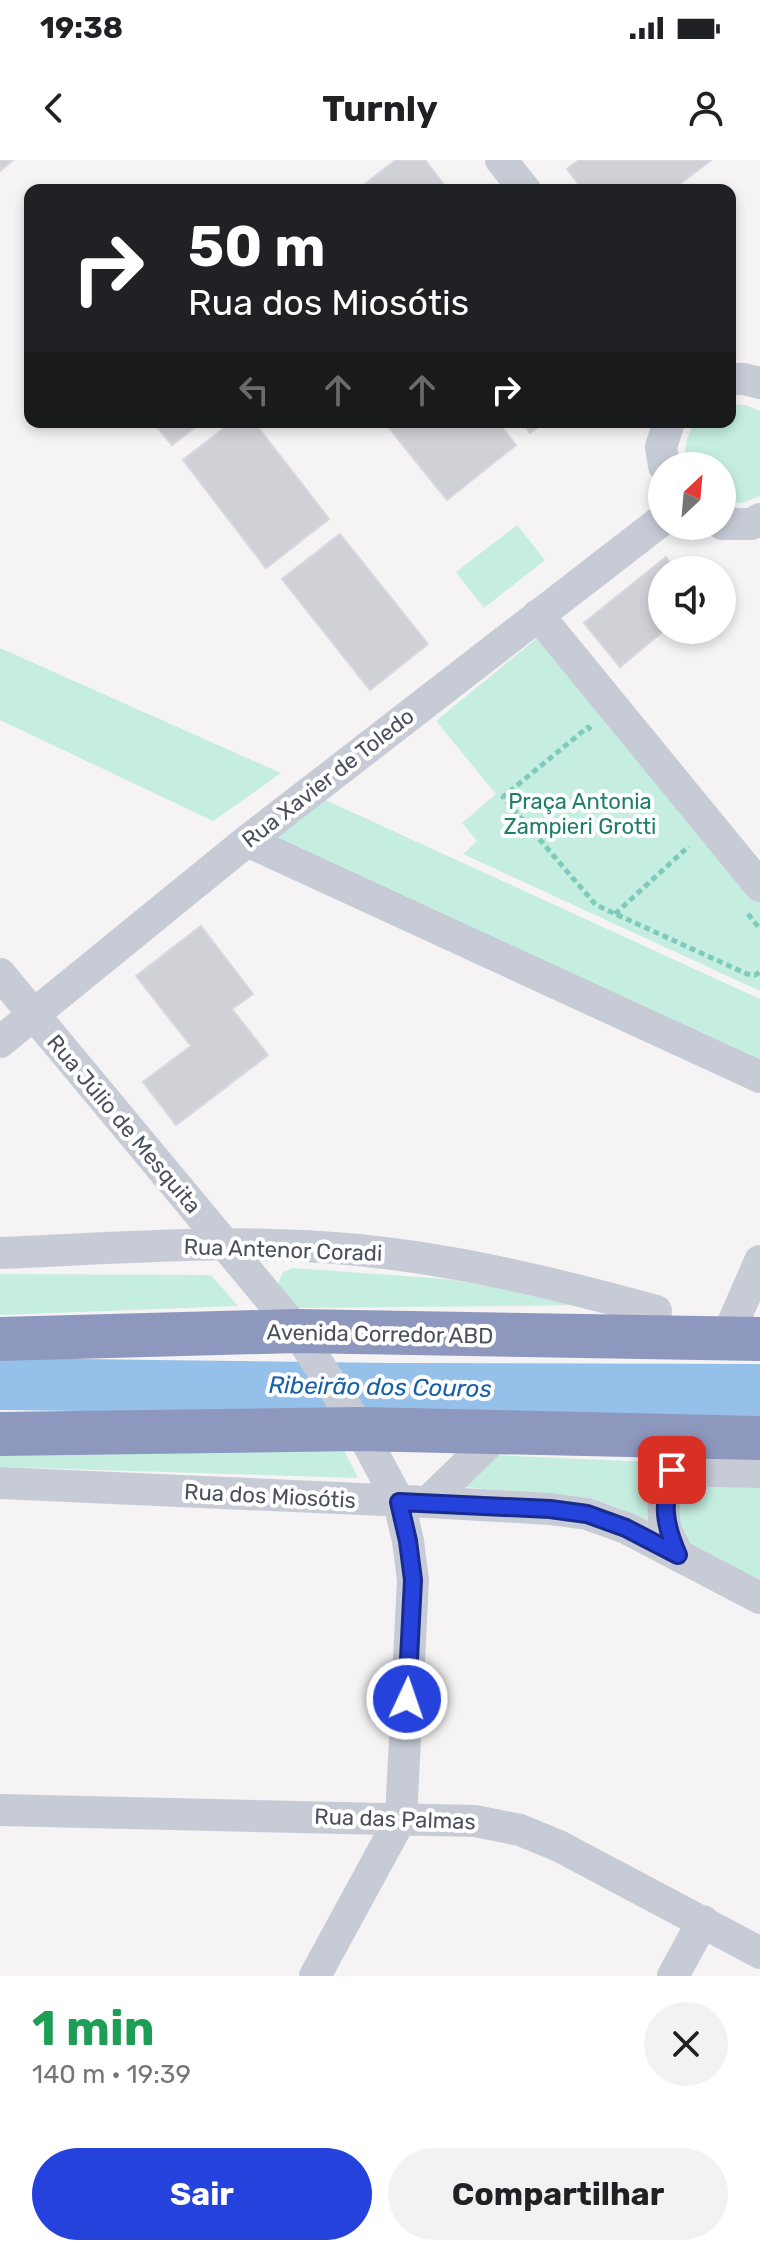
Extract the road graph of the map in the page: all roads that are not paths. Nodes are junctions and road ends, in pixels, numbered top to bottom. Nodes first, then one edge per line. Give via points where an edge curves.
1 (501, 160) edge
2 (520, 184) edge
3 (736, 379) edge
4 (760, 383) edge
5 (667, 428) edge
6 (662, 452) edge
7 (760, 519) edge
8 (736, 524) edge
9 (648, 531) edge
10 (538, 615) junction
11 (247, 841) junction
12 (760, 886) edge
13 (0, 974) edge
14 (33, 1015) junction
15 (0, 1042) edge
16 (760, 1077) edge
17 (225, 1243) junction
18 (0, 1253) edge
19 (760, 1261) edge
20 (656, 1311) dead end
21 (0, 1339) edge
22 (743, 1339) edge
23 (304, 1342) junction
24 (352, 1417) junction
25 (500, 1432) junction
26 (0, 1434) edge
27 (760, 1438) edge
28 (685, 1448) junction
29 (760, 1472) edge
30 (0, 1483) edge
31 (413, 1502) junction
32 (678, 1555) junction
33 (760, 1598) edge
34 (0, 1810) edge
35 (401, 1818) junction
36 (703, 1921) junction
37 (760, 1953) edge
38 (315, 1976) edge
39 (673, 1976) edge

1 - 2 street
3 - 4 street
5 - 6 street
7 - 8 street
9 - 10 street, Rua Xavier de Toledo
10 - 11 street, Rua Xavier de Toledo
10 - 12 street
11 - 14 street, Rua Xavier de Toledo
11 - 16 street
13 - 14 street, Rua Júlio de Mesquita
14 - 15 street, Rua Xavier de Toledo
14 - 17 street, Rua Júlio de Mesquita
17 - 18 street, Rua Antenor Coradi
17 - 20 street, Rua Antenor Coradi via 358,1250 468,1266
17 - 23 street, Rua Júlio de Mesquita
19 - 22 street
21 - 23 highway, Avenida Corredor ABD
22 - 23 highway, Avenida Corredor ABD
23 - 24 street, Rua Júlio de Mesquita
24 - 25 highway
24 - 26 highway
24 - 31 street, Rua Júlio de Mesquita
25 - 28 highway
25 - 31 street
27 - 28 highway
28 - 29 street
28 - 32 street via 665,1493 665,1525
30 - 31 street, Rua dos Miosótis
31 - 32 street, Rua dos Miosótis via 587,1514
31 - 35 street, Rua Júlio de Mesquita
32 - 33 street, Rua dos Miosótis
34 - 35 street, Rua das Palmas
35 - 36 street, Rua das Palmas via 475,1821 520,1830
35 - 38 street
36 - 37 street, Rua das Palmas
36 - 39 street

